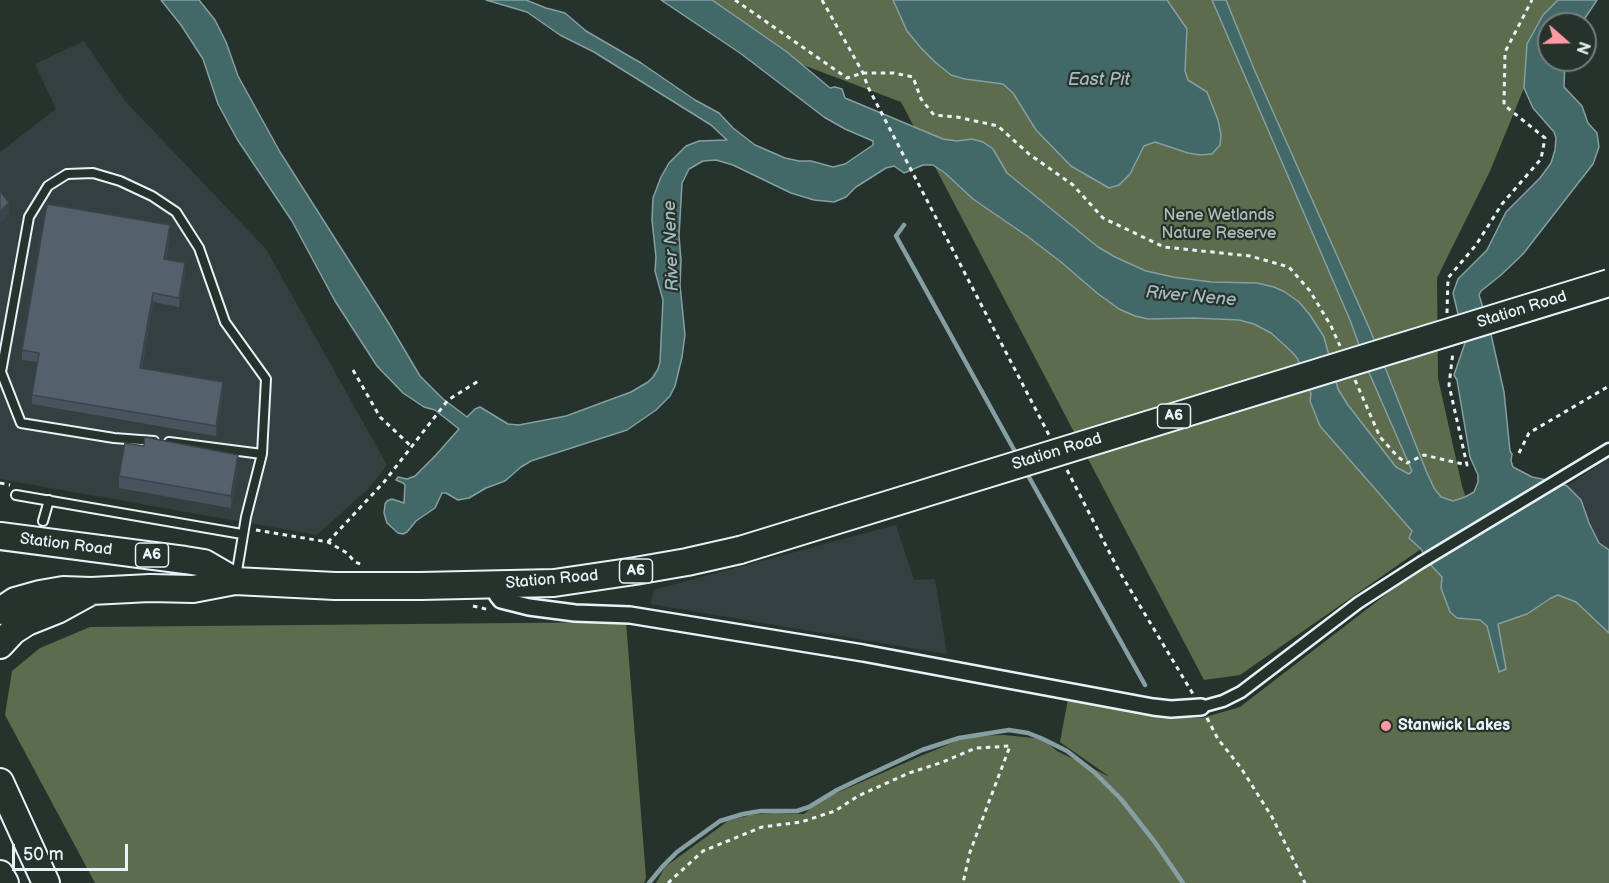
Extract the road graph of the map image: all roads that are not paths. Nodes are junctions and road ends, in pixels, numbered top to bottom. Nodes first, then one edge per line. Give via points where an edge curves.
1 (1609, 283) edge
2 (1609, 449) edge
3 (262, 454) junction
4 (16, 495) dead end
5 (49, 500) junction
6 (43, 521) dead end
7 (243, 531) junction
8 (0, 536) edge
9 (235, 580) junction
10 (497, 585) junction
11 (91, 591) junction
12 (0, 611) edge
13 (0, 645) edge
14 (1201, 707) joint
15 (0, 782) edge
16 (0, 874) edge
17 (5, 883) edge
18 (46, 883) edge

1 - 10 highway, Station Road / A6, bridge via 740,550 554,583
2 - 14 street, Station Road via 1420,562 1358,603 1240,692
3 - 3 lane via 114,438 21,423 1,372 29,217 48,186 67,174 93,173 152,196 176,212 199,248 225,322 266,379
3 - 7 lane
4 - 5 lane
5 - 6 lane
5 - 7 lane
7 - 9 lane
8 - 9 highway, Station Road / A6 via 204,563
9 - 10 highway, Station Road / A6 via 335,586
9 - 11 highway, Station Road / A6 via 193,589
10 - 14 street, Station Road via 501,600 529,607 630,615 1153,707
11 - 12 highway, Station Road / A6 via 40,594 15,601
11 - 13 highway, A6 via 27,622
15 - 18 highway
16 - 17 highway

